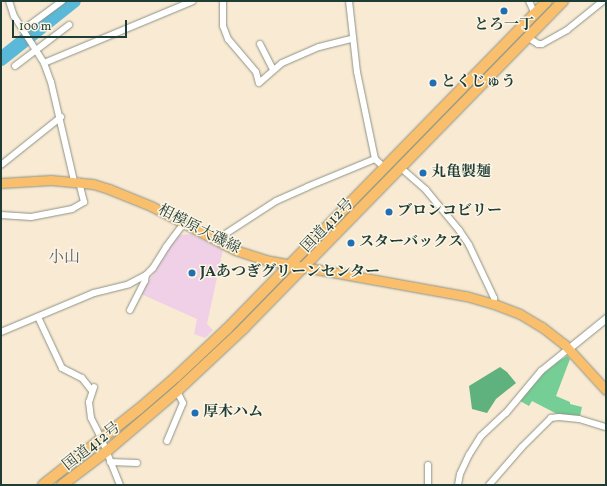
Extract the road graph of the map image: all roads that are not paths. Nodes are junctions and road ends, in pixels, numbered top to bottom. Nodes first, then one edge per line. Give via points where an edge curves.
1 (9, 1) edge
2 (62, 1) edge
3 (193, 1) edge
4 (223, 1) edge
5 (349, 1) edge
6 (529, 1) edge
7 (547, 1) edge
8 (563, 1) edge
9 (603, 1) edge
10 (535, 14) junction
11 (69, 24) dead end
12 (24, 32) junction
13 (527, 37) junction
14 (352, 39) junction
15 (260, 44) dead end
16 (35, 50) junction
17 (44, 63) junction
18 (15, 66) dead end
19 (273, 69) junction
20 (61, 117) junction
21 (376, 159) junction
22 (1, 165) edge
23 (385, 168) junction
24 (401, 168) junction
25 (77, 181) junction
26 (1, 183) edge
27 (1, 215) edge
28 (184, 223) junction
29 (216, 240) junction
30 (289, 266) junction
31 (303, 268) junction
32 (146, 275) junction
33 (494, 304) junction
34 (130, 310) dead end
35 (38, 317) junction
36 (606, 318) edge
37 (1, 332) edge
38 (569, 348) junction
39 (606, 390) edge
40 (177, 392) junction
41 (606, 427) edge
42 (102, 440) junction
43 (167, 441) dead end
44 (107, 451) junction
45 (110, 462) junction
46 (137, 463) dead end
47 (428, 465) dead end
48 (44, 485) edge
49 (62, 485) edge
50 (120, 485) edge
51 (428, 485) edge
52 (458, 485) edge
53 (489, 485) edge

1 - 12 street via 12,12
2 - 12 street
3 - 17 street
4 - 19 street via 223,26 228,39 256,72 259,83
5 - 14 street
6 - 10 street
7 - 10 highway, 国道412号
8 - 13 highway, 国道412号
9 - 13 street via 568,30 542,44
10 - 23 highway, 国道412号
11 - 16 street
12 - 16 street
13 - 24 highway, 国道412号
14 - 19 street via 319,47
14 - 21 street
15 - 19 street
16 - 17 street
16 - 18 street
17 - 20 street
20 - 22 street
20 - 25 street
21 - 23 street
21 - 29 street via 276,201
23 - 30 highway, 国道412号
24 - 31 highway, 国道412号
24 - 33 street via 426,190 459,230 494,298
25 - 26 main road, 相模原大磯線 via 30,180
25 - 27 street via 84,202 72,209 31,217
25 - 28 main road, 相模原大磯線 via 128,196
28 - 29 main road, 相模原大磯線
28 - 32 street
29 - 30 main road, 相模原大磯線 via 249,255
30 - 31 main road, 相模原大磯線
30 - 42 highway, 国道412号 via 176,378
31 - 33 main road, 相模原大磯線 via 466,296
31 - 40 highway, 国道412号
32 - 34 street
32 - 35 street via 129,284 94,293
33 - 38 main road, 相模原大磯線 via 520,314
35 - 37 street
35 - 42 street via 62,368 82,378 93,388 89,402 91,418
36 - 38 street
38 - 39 main road, 相模原大磯線
38 - 52 street via 541,371 506,413 481,436 460,474
40 - 43 street via 183,403
40 - 44 highway, 国道412号
41 - 53 street via 579,419 559,416 551,418
42 - 44 street
42 - 48 highway, 国道412号
44 - 45 street
44 - 49 highway, 国道412号
45 - 46 street
45 - 50 street
47 - 51 street

